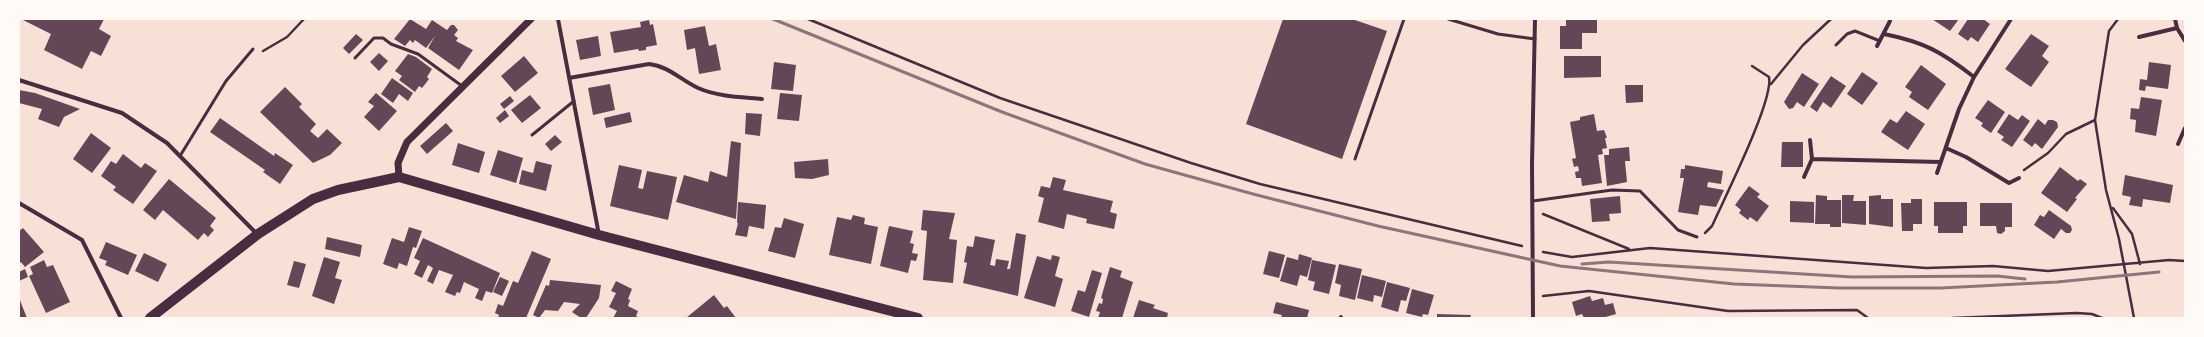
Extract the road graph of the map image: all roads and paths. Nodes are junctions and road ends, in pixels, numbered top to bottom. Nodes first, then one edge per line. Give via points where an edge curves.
1 (304, 19) edge
2 (531, 19) edge
3 (558, 19) edge
4 (808, 19) edge
5 (1404, 19) edge
6 (1448, 19) edge
7 (1535, 19) edge
8 (1831, 19) edge
9 (2011, 19) edge
10 (2118, 19) edge
11 (2175, 19) edge
12 (1890, 21) dead end
13 (2177, 28) junction
14 (1884, 34) junction
15 (2140, 37) dead end
16 (1535, 39) junction
17 (1880, 41) junction
18 (2185, 41) edge
19 (1836, 45) dead end
20 (1877, 46) dead end
21 (253, 49) dead end
22 (249, 54) junction
23 (355, 58) dead end
24 (1752, 66) dead end
25 (1974, 77) junction
26 (569, 78) junction
27 (19, 80) edge
28 (1771, 84) junction
29 (462, 86) junction
30 (762, 98) dead end
31 (574, 101) junction
32 (2095, 120) junction
33 (2185, 128) edge
34 (532, 135) dead end
35 (1810, 140) dead end
36 (2178, 144) dead end
37 (1946, 148) junction
38 (180, 156) junction
39 (1356, 159) dead end
40 (1812, 159) junction
41 (1941, 162) junction
42 (1937, 173) dead end
43 (399, 177) junction
44 (1804, 177) dead end
45 (2019, 178) joint
46 (1533, 201) junction
47 (19, 203) edge
48 (2111, 206) junction
49 (1533, 208) junction
50 (258, 234) junction
51 (600, 235) junction
52 (1697, 237) joint
53 (1530, 248) dead end
54 (1537, 250) dead end
55 (1630, 250) junction
56 (2185, 261) edge
57 (2140, 264) junction
58 (1534, 296) junction
59 (912, 317) edge
60 (121, 318) edge
61 (150, 318) edge
62 (1533, 318) edge
63 (1868, 318) edge
64 (1952, 318) edge
65 (2102, 318) edge
66 (2134, 318) edge

1 - 22 path via 287,36 260,53
2 - 29 street
3 - 26 street
4 - 53 path via 1000,98 1190,163 1260,184
5 - 39 lane
6 - 16 lane via 1498,34
7 - 16 street
8 - 28 path via 1803,46
9 - 25 street
10 - 32 path via 2109,31
11 - 13 street
12 - 14 street
13 - 15 street
13 - 18 street
14 - 17 street
14 - 25 street via 1931,47
16 - 46 street
17 - 19 lane via 1855,31
17 - 20 street
21 - 22 lane
22 - 38 lane via 226,81
23 - 29 lane via 374,38 383,38 391,44 418,54
24 - 28 path via 1765,73
25 - 37 street via 1959,109
26 - 30 street via 649,64 660,65 710,92 723,96
26 - 31 street
27 - 38 street via 122,113 167,143
28 - 52 path via 1757,126 1712,226
29 - 43 street via 407,142 398,163
31 - 34 lane
31 - 51 street
32 - 45 path via 2066,134 2048,153 2023,170
32 - 48 path
33 - 36 street
35 - 40 street
37 - 41 street
37 - 45 street via 2009,183
38 - 50 street
40 - 41 street
40 - 44 street
41 - 42 street
43 - 50 main road via 338,190 313,200
43 - 51 main road
46 - 49 street
46 - 52 lane via 1612,190 1640,191 1678,230
47 - 60 street via 82,240
48 - 57 path via 2132,234
48 - 66 path
49 - 55 path via 1553,220
49 - 58 street
50 - 61 main road
51 - 59 main road
54 - 55 path via 1572,257
55 - 57 path via 1650,248 1926,268 1993,266 2048,271
56 - 57 path via 2169,260
58 - 62 street
58 - 63 path via 1588,291 1728,311 1857,310
64 - 65 path via 2077,313

